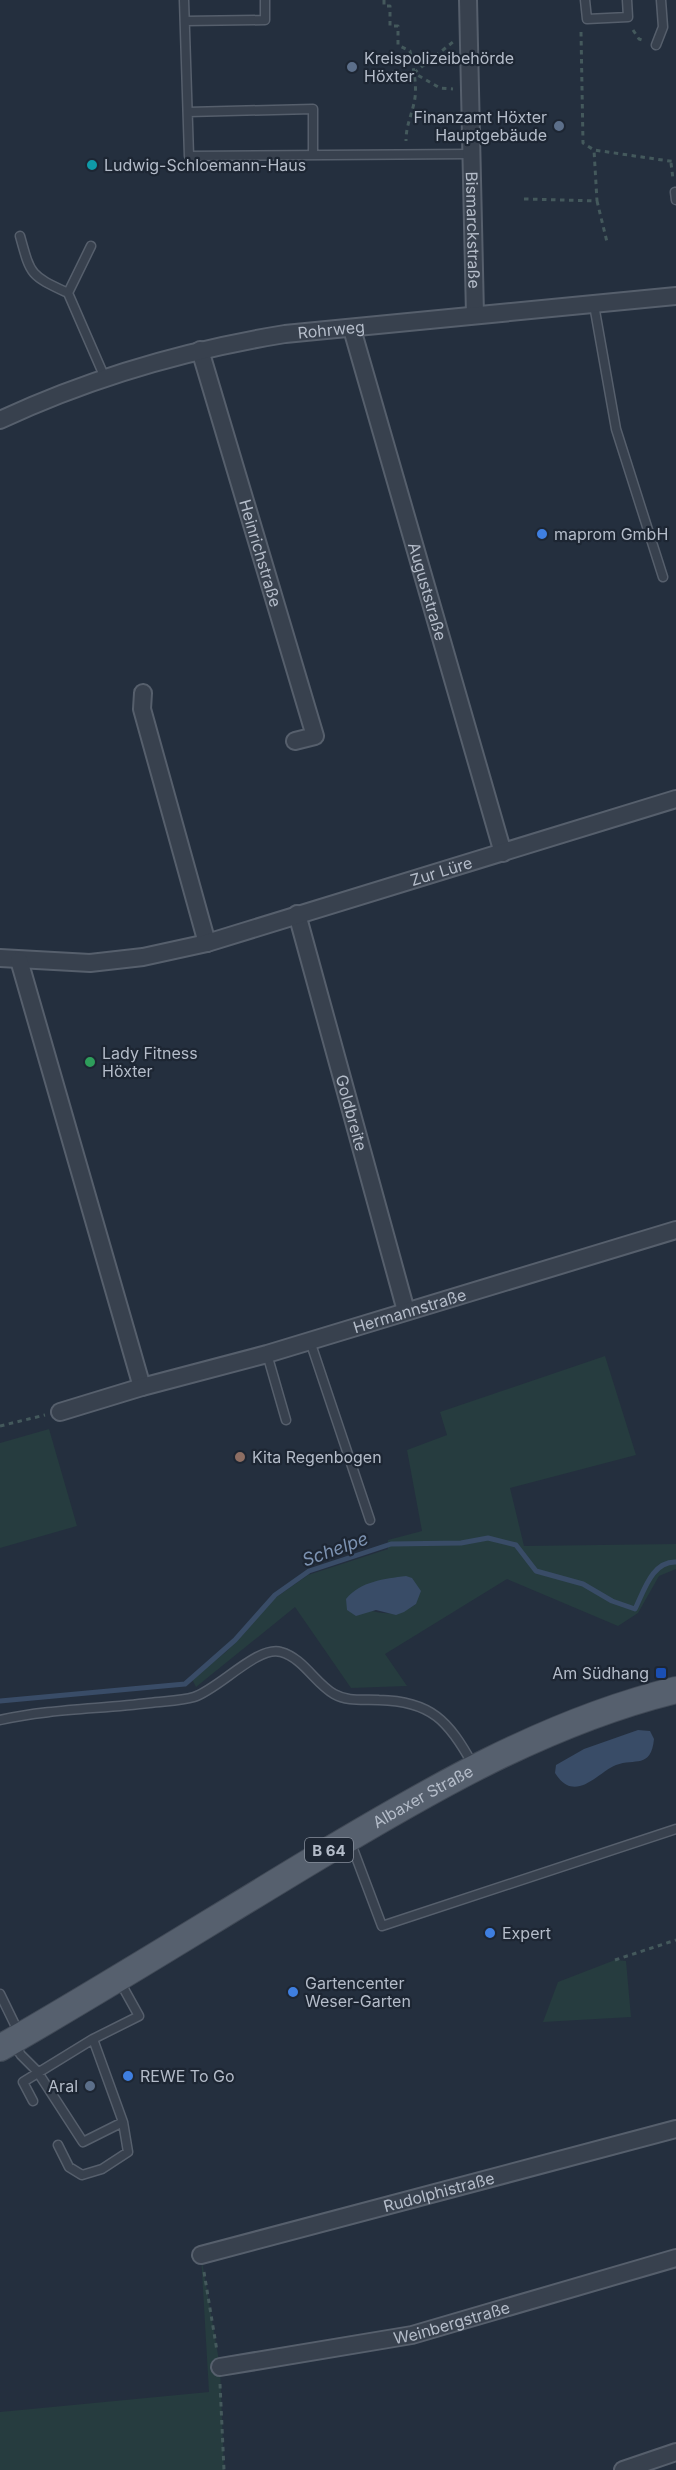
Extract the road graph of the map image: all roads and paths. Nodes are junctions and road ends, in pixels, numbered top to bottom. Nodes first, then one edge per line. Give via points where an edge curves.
1 (184, 0) edge
2 (265, 0) edge
3 (384, 0) edge
4 (468, 0) edge
5 (585, 0) edge
6 (627, 0) edge
7 (661, 0) edge
8 (628, 17) junction
9 (586, 19) junction
10 (185, 21) junction
11 (467, 30) junction
12 (656, 45) joint
13 (392, 72) dead end
14 (414, 73) junction
15 (470, 90) junction
16 (188, 112) junction
17 (594, 150) junction
18 (407, 154) junction
19 (471, 154) junction
20 (313, 155) junction
21 (676, 162) edge
22 (524, 199) dead end
23 (597, 201) junction
24 (20, 236) dead end
25 (607, 242) dead end
26 (91, 246) dead end
27 (68, 293) junction
28 (676, 297) edge
29 (594, 305) junction
30 (475, 315) junction
31 (352, 329) junction
32 (200, 350) junction
33 (105, 378) junction
34 (0, 420) edge
35 (663, 576) dead end
36 (143, 693) dead end
37 (294, 741) dead end
38 (676, 799) edge
39 (503, 853) junction
40 (297, 914) junction
41 (207, 943) junction
42 (0, 958) edge
43 (19, 960) junction
44 (676, 1230) edge
45 (406, 1311) junction
46 (310, 1341) junction
47 (267, 1354) junction
48 (142, 1387) junction
49 (60, 1412) joint
50 (286, 1420) dead end
51 (0, 1426) edge
52 (370, 1520) dead end
53 (676, 1690) edge
54 (0, 1720) edge
55 (474, 1768) junction
56 (676, 1829) edge
57 (349, 1838) junction
58 (676, 1940) edge
59 (615, 1960) dead end
60 (118, 1977) junction
61 (0, 1994) edge
62 (93, 2038) junction
63 (11, 2041) edge
64 (38, 2071) junction
65 (33, 2101) dead end
66 (123, 2122) junction
67 (676, 2129) edge
68 (58, 2145) dead end
69 (201, 2255) dead end
70 (676, 2258) edge
71 (220, 2367) dead end
72 (676, 2452) edge
73 (623, 2470) edge

1 - 10 lane
2 - 10 lane via 266,20
3 - 14 path via 384,6 390,6 390,26 398,26 398,45 410,51
4 - 11 street, Bismarckstraße
5 - 9 lane
6 - 8 lane
7 - 12 lane via 663,27
8 - 9 lane
8 - 12 path via 639,39
9 - 17 path via 581,27 580,46 583,143
10 - 16 lane
11 - 14 path
11 - 15 street, Bismarckstraße
13 - 14 path
14 - 15 path via 441,88
14 - 18 path via 415,102 406,126
15 - 19 street, Bismarckstraße
16 - 20 lane via 189,156
16 - 20 lane via 313,110
17 - 21 path
17 - 23 path
18 - 19 lane
18 - 20 lane
19 - 30 street, Bismarckstraße
22 - 23 path
23 - 25 path
24 - 27 lane via 30,271
26 - 27 lane
27 - 33 lane
28 - 29 street, Rohrweg
29 - 30 street, Rohrweg
29 - 35 lane via 616,429
30 - 31 street, Rohrweg
31 - 32 street, Rohrweg via 285,334
31 - 39 street, Auguststraße
32 - 33 street, Rohrweg
32 - 37 street, Heinrichstraße via 315,736
33 - 34 street, Rohrweg
36 - 41 street via 142,709
38 - 39 street, Zur Lüre
39 - 40 street, Zur Lüre
40 - 41 street, Zur Lüre
40 - 45 street, Goldbreite
41 - 43 street, Zur Lüre via 143,957 90,963
42 - 43 street, Zur Lüre
43 - 48 street
44 - 45 street, Hermannstraße
45 - 46 street, Hermannstraße
46 - 47 street, Hermannstraße
46 - 52 lane
47 - 48 street, Hermannstraße
47 - 50 lane
48 - 49 street, Hermannstraße
49 - 51 path
53 - 55 main road, Albaxer Straße / B 64 via 582,1720
54 - 55 lane via 193,1698 214,1689 263,1653 280,1651 300,1663 334,1694 353,1700 410,1702 435,1712
55 - 57 main road, Albaxer Straße / B 64
56 - 57 lane via 382,1926
57 - 60 main road, Albaxer Straße / B 64
58 - 59 path
60 - 62 lane via 139,2016
60 - 63 main road, Albaxer Straße / B 64
61 - 63 lane
62 - 64 lane
62 - 66 lane
63 - 64 lane
64 - 65 lane via 23,2082
64 - 66 lane via 83,2142
66 - 68 lane via 128,2152 102,2169 82,2175 69,2167
67 - 69 street, Rudolphistraße
70 - 71 street, Weinbergstraße via 412,2335
72 - 73 street

